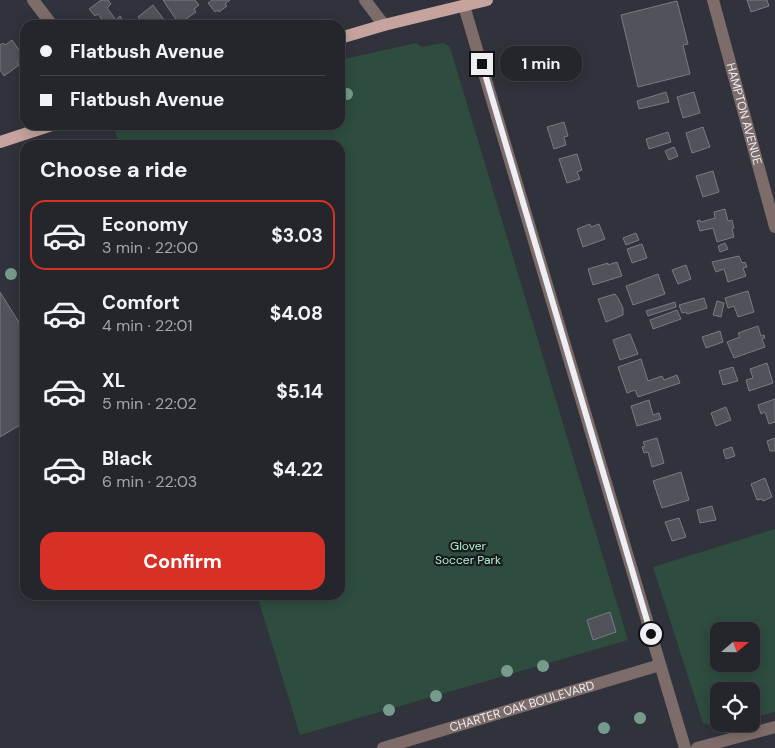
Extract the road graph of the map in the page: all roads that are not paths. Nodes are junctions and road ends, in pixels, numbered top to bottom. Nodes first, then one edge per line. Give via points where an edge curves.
1 (33, 0) edge
2 (365, 0) edge
3 (487, 0) edge
4 (713, 0) edge
5 (464, 6) junction
6 (48, 20) edge
7 (384, 25) junction
8 (345, 37) edge
9 (37, 130) edge
10 (0, 142) edge
11 (775, 226) edge
12 (660, 665) junction
13 (775, 726) edge
14 (383, 748) edge
15 (685, 748) edge
16 (697, 748) edge

1 - 6 street
2 - 7 street
3 - 5 main road
4 - 11 street, HAMPTON AVENUE
5 - 7 main road
5 - 12 street
7 - 8 main road
9 - 10 main road
12 - 14 street, CHARTER OAK BOULEVARD
12 - 15 street
13 - 16 street

